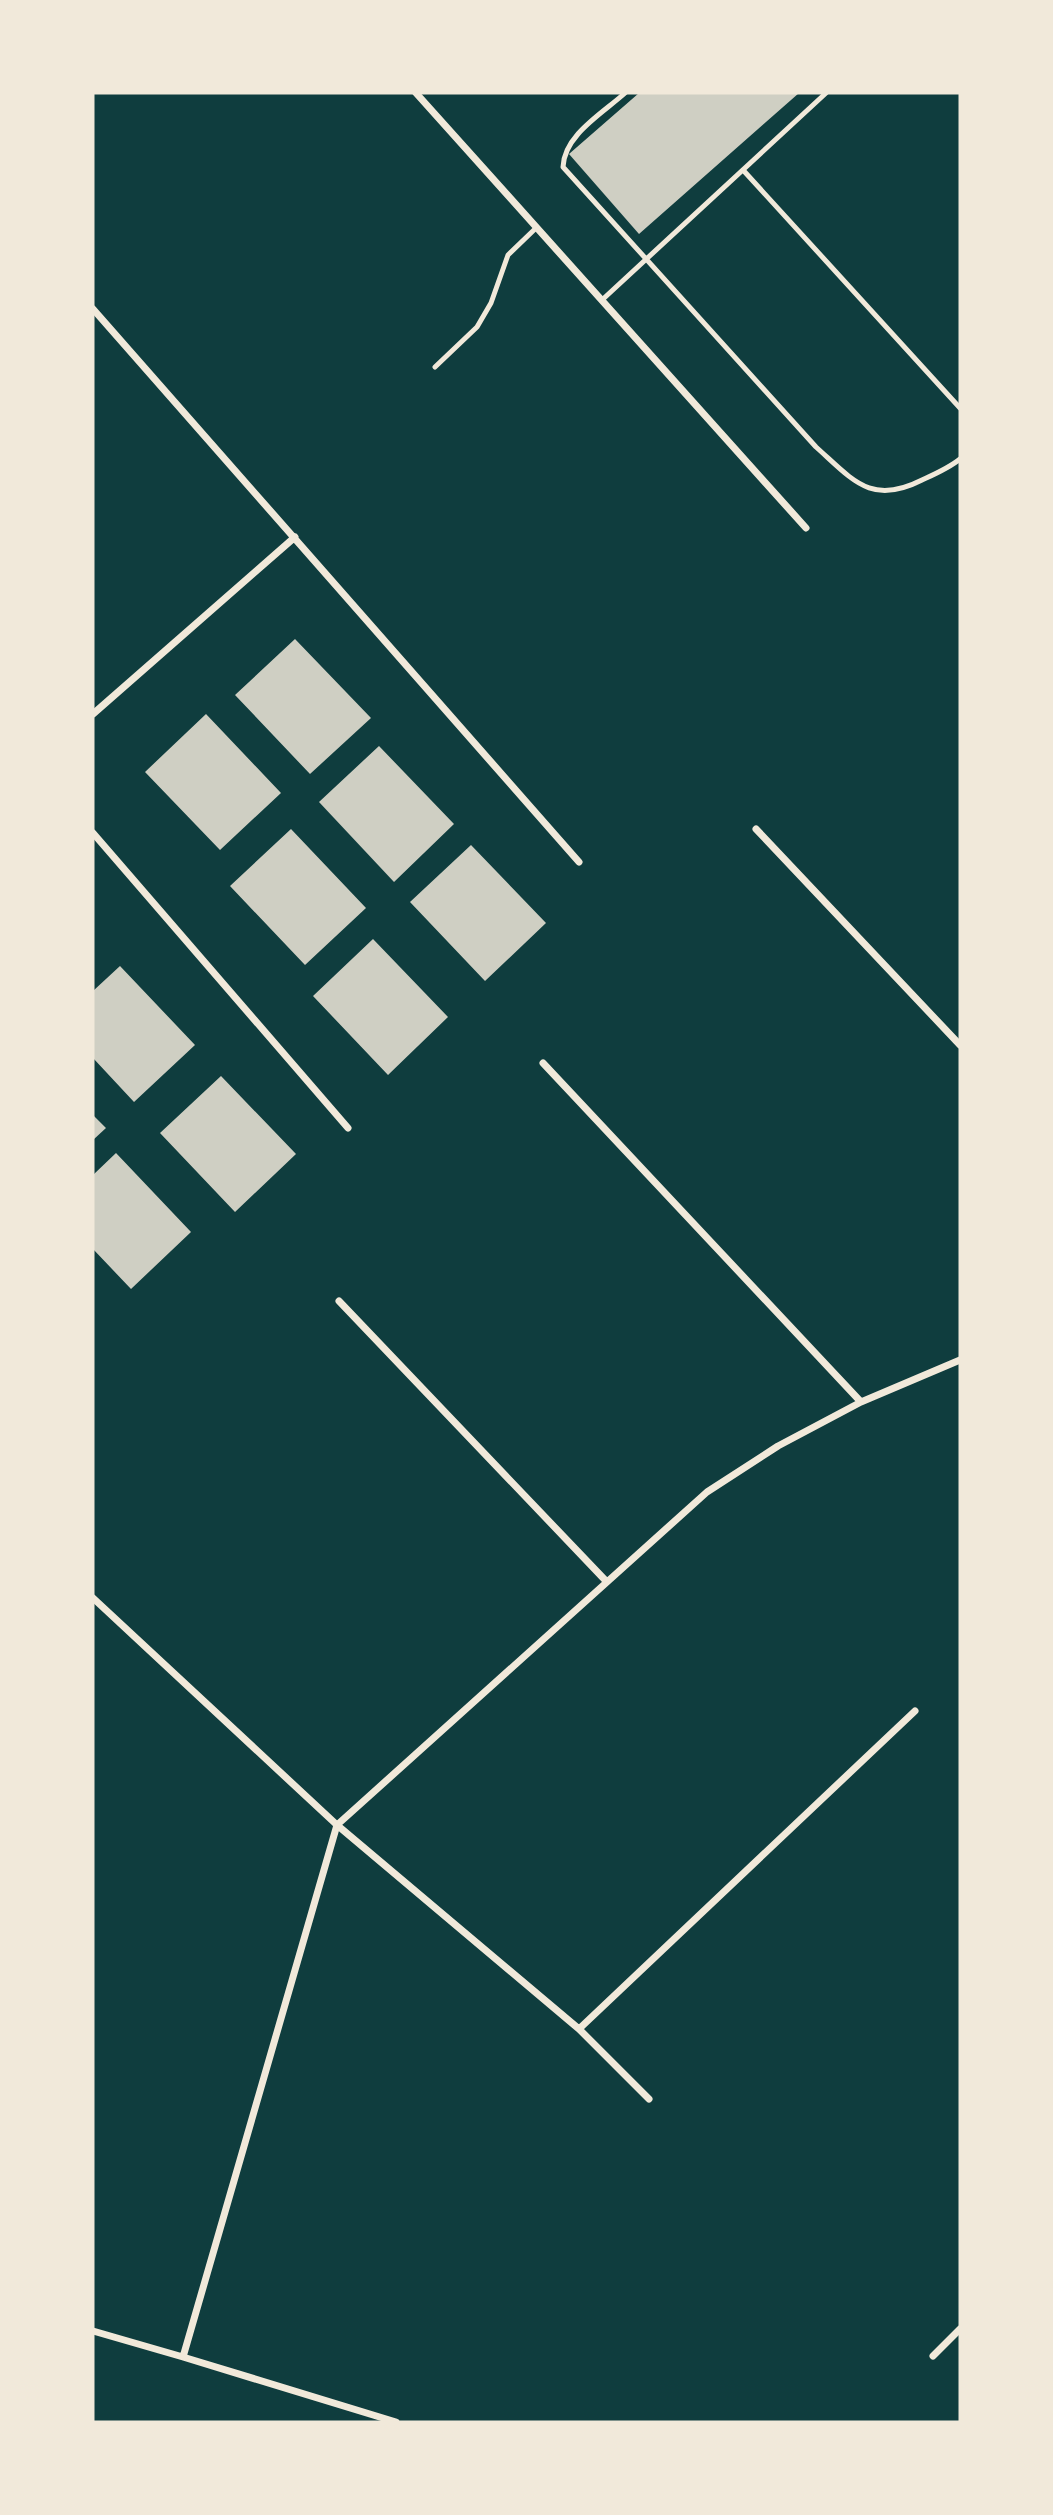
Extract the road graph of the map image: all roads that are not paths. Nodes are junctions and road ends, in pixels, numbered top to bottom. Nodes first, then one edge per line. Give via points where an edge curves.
1 (416, 93) edge
2 (625, 93) edge
3 (826, 93) edge
4 (743, 170) junction
5 (536, 228) junction
6 (648, 258) junction
7 (603, 300) junction
8 (93, 309) edge
9 (435, 367) dead end
10 (960, 408) edge
11 (960, 459) edge
12 (806, 528) dead end
13 (295, 537) junction
14 (93, 714) edge
15 (756, 829) dead end
16 (93, 833) edge
17 (579, 862) dead end
18 (960, 1045) edge
19 (543, 1063) dead end
20 (348, 1128) dead end
21 (339, 1301) dead end
22 (960, 1360) edge
23 (862, 1402) junction
24 (606, 1581) junction
25 (93, 1598) edge
26 (915, 1711) dead end
27 (337, 1825) junction
28 (579, 2029) junction
29 (649, 2099) dead end
30 (960, 2329) edge
31 (93, 2331) edge
32 (933, 2356) dead end
33 (183, 2357) junction
34 (396, 2422) edge

1 - 5 street
2 - 6 lane via 569,143 563,167
3 - 4 lane
4 - 6 lane
4 - 10 lane
5 - 7 street
5 - 9 lane via 508,255 477,327
6 - 7 lane
6 - 11 lane via 816,447 857,484 879,493 904,489
7 - 12 street
8 - 13 street
13 - 14 street
13 - 17 street
15 - 18 street
16 - 20 street
19 - 23 street
21 - 24 street
22 - 23 street
23 - 24 street via 778,1446 707,1492
24 - 27 street
25 - 27 street
26 - 28 street
27 - 28 street
27 - 33 street
28 - 29 street
30 - 32 street
31 - 33 street
33 - 34 street

